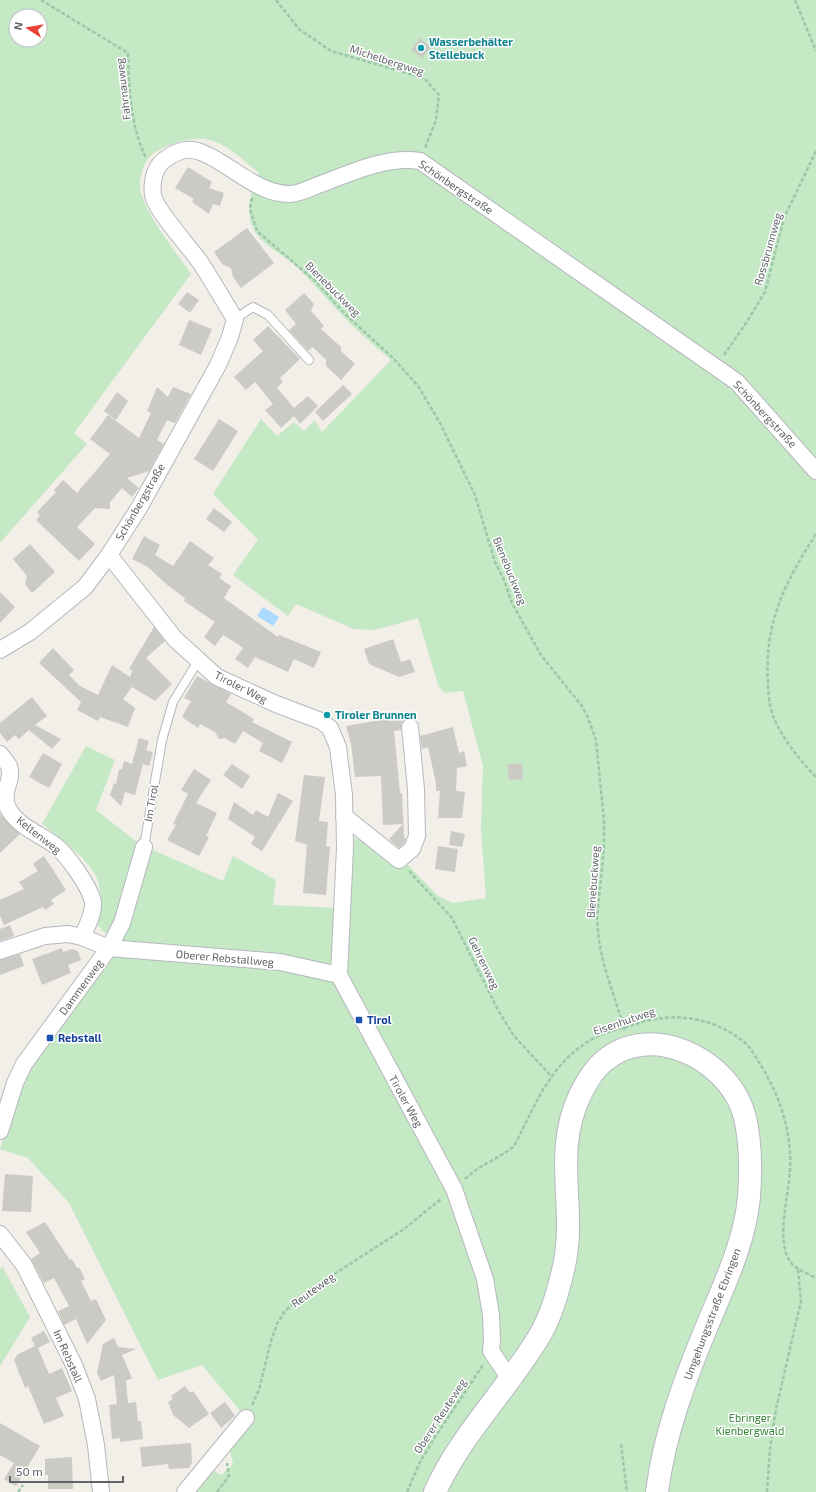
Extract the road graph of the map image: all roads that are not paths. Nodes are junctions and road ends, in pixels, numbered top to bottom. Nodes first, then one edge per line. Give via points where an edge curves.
1 (235, 319) junction
2 (309, 360) dead end
3 (816, 471) edge
4 (109, 555) junction
5 (0, 650) edge
6 (198, 661) junction
7 (410, 727) dead end
8 (0, 754) edge
9 (2, 798) edge
10 (344, 816) junction
11 (144, 847) joint
12 (82, 937) junction
13 (109, 948) junction
14 (0, 951) edge
15 (339, 975) junction
16 (4, 1105) edge
17 (0, 1131) edge
18 (0, 1234) edge
19 (510, 1379) junction
20 (246, 1418) road end
21 (101, 1492) edge
22 (185, 1492) edge
23 (435, 1492) edge
24 (657, 1492) edge

1 - 2 lane via 253,307 268,316
1 - 3 street, Schönbergstraße via 200,262 153,196 155,172 162,161 179,150 193,149 218,160 274,193 292,194 368,166 404,159 420,161 737,382
1 - 4 street, Schönbergstraße via 218,366 139,508
4 - 5 street, Schönbergstraße via 85,587 30,632
4 - 6 street, Tiroler Weg via 175,639
6 - 10 street, Tiroler Weg via 217,677 321,721 330,728 338,747
6 - 11 lane, Im Tirol via 173,702 162,740
7 - 10 street via 416,789 417,836 412,850 399,860
8 - 9 street, Keltenweg via 9,766 10,775
9 - 12 street, Keltenweg via 18,821 56,847 77,870 93,902 92,916
10 - 15 street, Tiroler Weg via 345,848
11 - 13 street, Im Tirol via 122,923
12 - 13 street, Oberer Rebstallweg
12 - 14 street, Oberer Rebstallweg via 68,934 45,936
13 - 15 street, Oberer Rebstallweg via 280,962
13 - 16 street, Dammenweg via 24,1064
15 - 19 street, Tiroler Weg via 454,1189 485,1279 491,1315 491,1351
16 - 17 street, Dammenweg
18 - 21 street, Im Rebstall via 24,1265 60,1336 84,1392 96,1445
19 - 23 street, Umgehungsstraße Ebringen via 459,1448
19 - 24 street, Umgehungsstraße Ebringen via 549,1316 565,1261 566,1136 585,1086 595,1070 626,1038 646,1045 684,1050 701,1059 717,1071 742,1108 747,1135 749,1199 733,1263 683,1388
20 - 22 street

